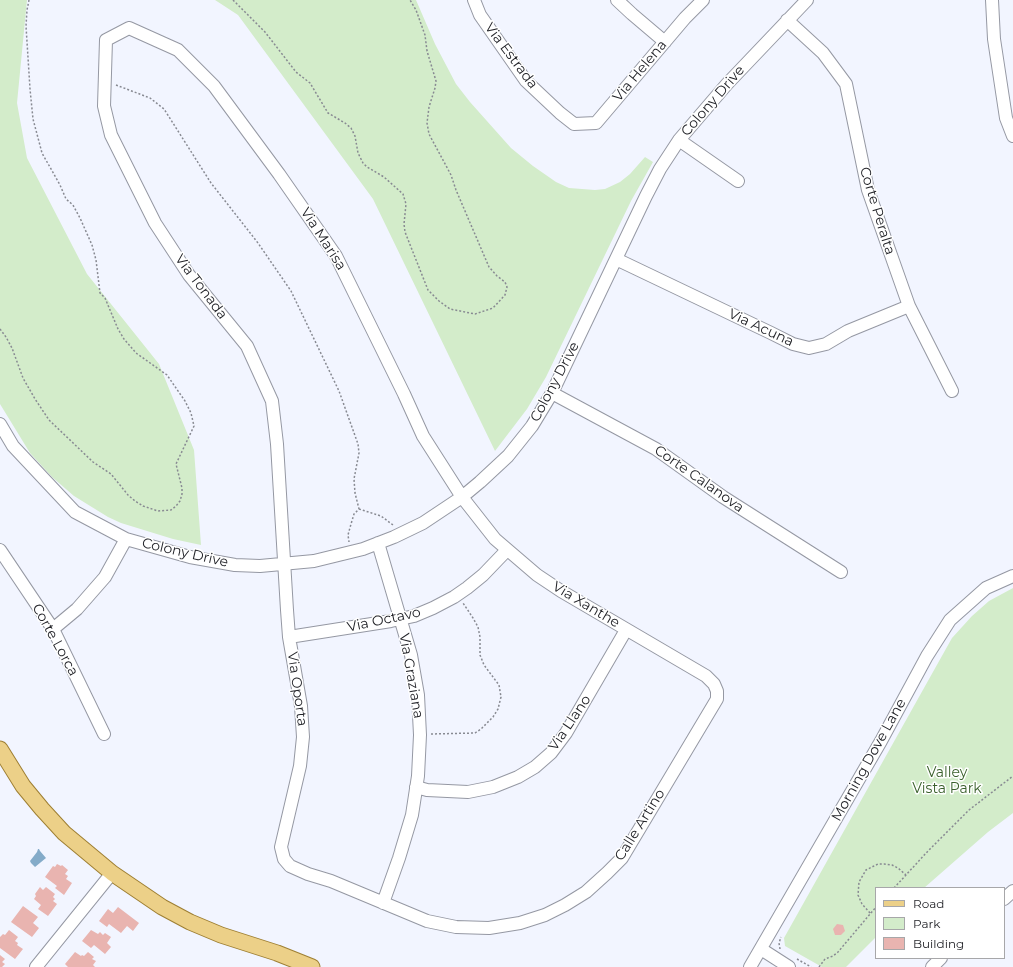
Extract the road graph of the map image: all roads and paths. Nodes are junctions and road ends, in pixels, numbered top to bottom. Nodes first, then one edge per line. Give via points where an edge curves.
1 (29, 0) edge
2 (233, 0) edge
3 (410, 0) edge
4 (474, 0) edge
5 (617, 0) edge
6 (703, 0) edge
7 (807, 0) edge
8 (992, 0) edge
9 (787, 20) junction
10 (128, 28) joint
11 (665, 42) junction
12 (105, 81) junction
13 (596, 123) joint
14 (1013, 136) edge
15 (679, 140) junction
16 (738, 181) dead end
17 (616, 259) junction
18 (909, 306) junction
19 (0, 330) edge
20 (952, 391) dead end
21 (552, 393) junction
22 (0, 424) edge
23 (462, 497) junction
24 (359, 509) junction
25 (401, 534) junction
26 (126, 539) junction
27 (378, 543) junction
28 (0, 550) edge
29 (507, 550) junction
30 (350, 552) junction
31 (285, 564) junction
32 (842, 572) dead end
33 (1013, 576) edge
34 (456, 596) junction
35 (401, 619) junction
36 (53, 629) junction
37 (626, 630) junction
38 (289, 637) junction
39 (717, 699) joint
40 (104, 734) dead end
41 (420, 735) junction
42 (0, 749) edge
43 (1013, 776) edge
44 (416, 787) junction
45 (284, 859) joint
46 (112, 873) junction
47 (906, 875) junction
48 (895, 887) edge
49 (1013, 891) edge
50 (1005, 898) edge
51 (383, 903) junction
52 (875, 907) edge
53 (870, 913) junction
54 (781, 937) dead end
55 (761, 949) junction
56 (780, 949) dead end
57 (940, 959) edge
58 (791, 962) edge
59 (36, 967) edge
60 (312, 967) edge
61 (750, 967) edge
62 (811, 967) edge
63 (819, 967) edge
64 (932, 967) edge

1 - 19 path via 26,26 30,89 33,119 42,153 66,199 80,218 92,245 100,293 105,298 118,330 136,353 167,375 191,413 194,426 176,464 182,494 176,506 171,510 158,511 135,501 111,474 93,462 49,420 23,378 12,348
2 - 3 path via 265,32 296,72 310,83 328,113 351,128 363,163 403,194 406,204 405,232 428,290 450,310 475,314 493,308 505,295 507,287 489,267 452,175 429,134 428,107 436,81 425,35
4 - 13 street, Via Estrada via 480,15 526,81 574,124
5 - 11 street
6 - 11 street, Via Helena
7 - 9 street, Colony Drive
8 - 14 street via 995,47 1006,118
9 - 15 street, Colony Drive
9 - 18 street, Corte Peralta via 823,53 846,84 868,190
10 - 12 street, Via Tonada via 106,40
10 - 23 street, Via Marisa via 178,50 214,86 279,174 336,256 423,436
11 - 13 street, Via Helena
12 - 24 path via 150,98 164,109 211,183 258,243 291,291 339,391 353,429 359,453 354,479
12 - 31 street, Via Tonada via 104,106 111,135 155,223 189,274 247,346 272,401
15 - 16 street
15 - 17 street, Colony Drive via 660,169
17 - 18 street, Via Acuna via 792,344 809,348 826,344 848,331
17 - 21 street, Colony Drive
18 - 20 street, Corte Peralta
21 - 23 street, Colony Drive via 532,426 508,456
21 - 32 street, Corte Calanova via 656,449 723,497
22 - 26 street, Colony Drive via 13,446 75,512
23 - 25 street, Colony Drive via 423,523
23 - 29 street, Via Xanthe via 495,539
24 - 25 path via 381,516
24 - 30 path via 354,514 348,536
25 - 27 street, Colony Drive
26 - 31 street, Colony Drive via 216,562 260,566
26 - 36 street via 105,577 77,609
27 - 30 street, Colony Drive
27 - 35 street, Via Graziana
28 - 36 street, Corte Lorca
29 - 34 street, Via Octavo via 483,575
29 - 37 street, Via Xanthe via 537,575
30 - 31 street, Colony Drive via 314,561
31 - 38 street, Via Oporta
33 - 55 street, Morning Dove Lane via 986,588 950,620 927,656
34 - 35 street, Via Octavo via 414,616
34 - 41 path via 478,627 480,655 499,686 501,697 494,716 475,733
35 - 38 street, Via Octavo
35 - 41 street, Via Graziana via 418,695
36 - 40 street, Corte Lorca
37 - 39 street, Via Xanthe via 706,676 714,684
37 - 44 street, Via Llano via 566,733 551,753 535,768 493,787 468,792
38 - 45 street, Via Oporta via 301,706 303,737 300,766 281,848
39 - 51 street, Calle Artino via 622,858 608,874 565,905 545,916 489,928 456,927 427,921
41 - 44 street, Via Graziana
42 - 46 main road via 23,786 42,809 64,833
43 - 47 path via 968,810
44 - 51 street, Via Graziana via 412,815
45 - 51 street, Calle Artino via 290,866 308,874
46 - 59 street
46 - 60 main road via 162,907 190,922
47 - 48 path
47 - 53 path via 892,865 878,864 866,870 859,882 858,894
49 - 50 street
52 - 53 path
53 - 63 path via 838,952
54 - 56 path
55 - 58 street
55 - 61 street, Morning Dove Lane
57 - 64 street
58 - 62 path

